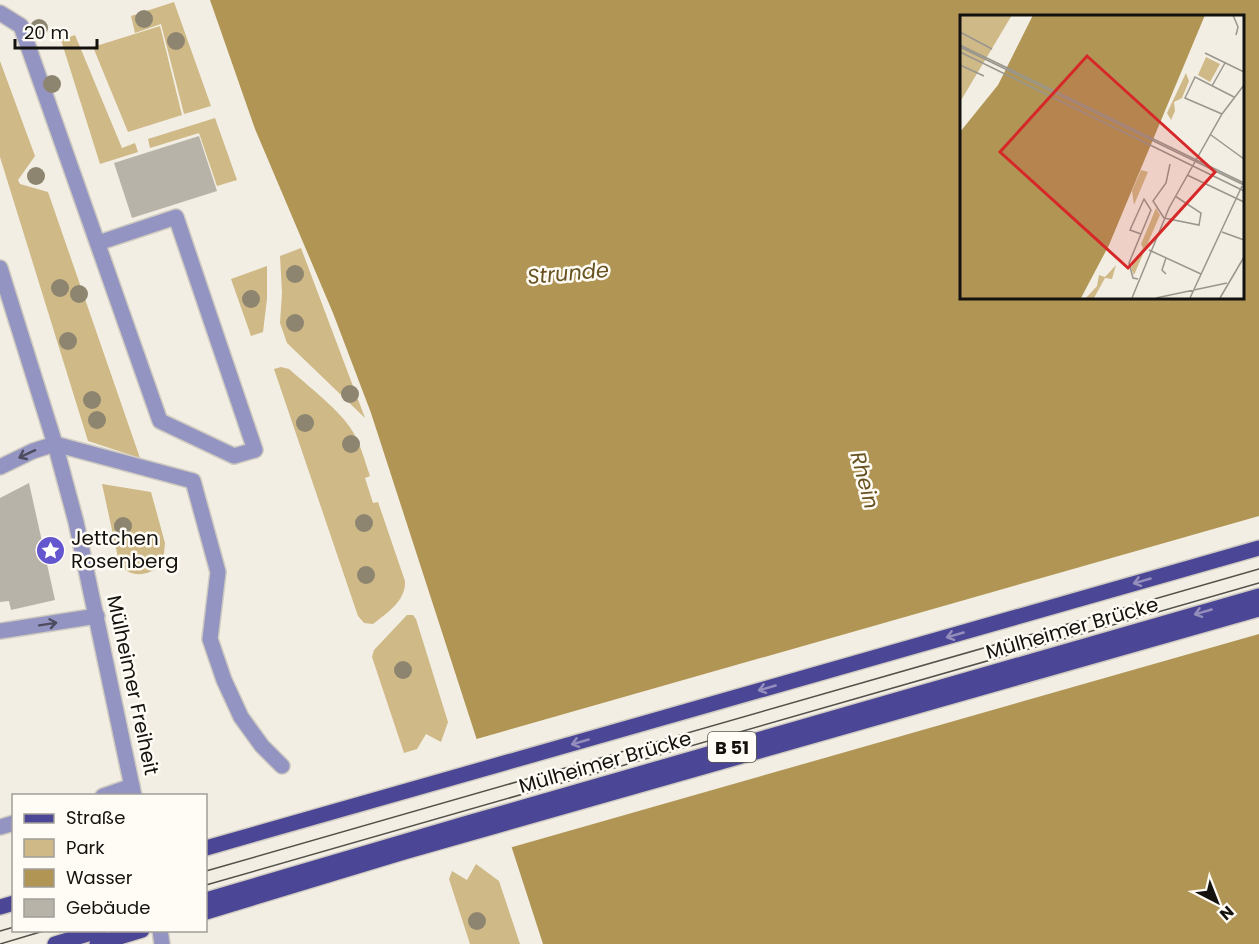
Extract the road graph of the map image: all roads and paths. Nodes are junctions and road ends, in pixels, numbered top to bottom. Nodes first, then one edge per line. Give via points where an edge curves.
1 (0, 13) edge
2 (98, 243) junction
3 (0, 268) edge
4 (55, 444) junction
5 (0, 467) edge
6 (1259, 548) edge
7 (1259, 596) edge
8 (1259, 609) edge
9 (97, 616) junction
10 (0, 631) edge
11 (282, 766) dead end
12 (133, 791) edge
13 (110, 794) edge
14 (207, 848) edge
15 (207, 900) edge
16 (207, 912) edge
17 (94, 932) edge
18 (136, 932) edge
19 (55, 944) edge
20 (97, 944) edge

1 - 2 street via 21,26
2 - 2 street via 160,421 234,456 255,450 176,217
3 - 4 street, Mülheimer Freiheit
4 -> 5 street
4 - 9 street, Mülheimer Freiheit
4 - 11 street via 193,481 218,572 210,639 241,717
6 -> 14 main road, Mülheimer Brücke / B 51
7 -> 15 main road, Mülheimer Brücke / B 51
8 - 16 main road, Mülheimer Brücke / B 51
10 -> 9 street
9 - 12 street, Mülheimer Freiheit
12 - 13 street
17 - 19 main road
18 - 20 main road

